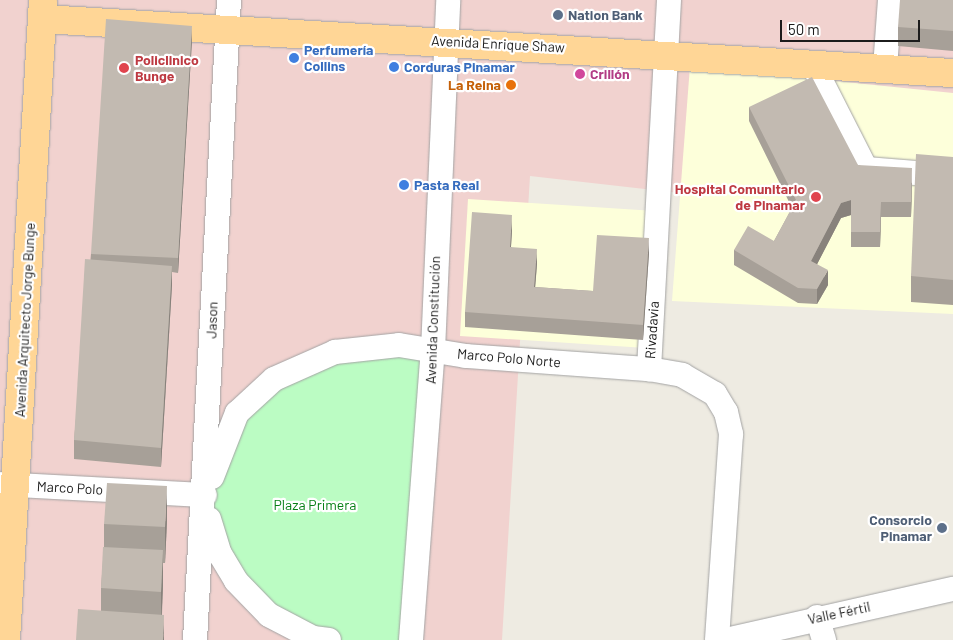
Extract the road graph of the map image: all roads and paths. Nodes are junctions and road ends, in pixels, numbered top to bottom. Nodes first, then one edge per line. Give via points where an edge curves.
1 (448, 0) edge
2 (670, 0) edge
3 (890, 0) edge
4 (43, 9) edge
5 (228, 13) edge
6 (446, 41) junction
7 (664, 55) junction
8 (814, 67) junction
9 (884, 68) junction
10 (953, 72) edge
11 (953, 176) edge
12 (433, 350) junction
13 (649, 369) junction
14 (8, 484) edge
15 (204, 495) junction
16 (953, 589) edge
17 (817, 617) junction
18 (6, 640) edge
19 (195, 640) edge
20 (329, 640) edge
21 (411, 640) edge
22 (717, 640) edge
23 (726, 640) edge
24 (824, 640) edge

1 - 6 street, Avenida Constitución
2 - 7 street, Rivadavia
3 - 9 street
4 - 5 main road, Avenida Enrique Shaw
4 - 14 main road, Avenida Arquitecto Jorge Bunge
5 - 6 main road, Avenida Enrique Shaw
5 - 15 street, Jason
6 - 7 main road, Avenida Enrique Shaw
6 - 12 street, Avenida Constitución
7 - 8 main road, Avenida Enrique Shaw
7 - 13 street, Rivadavia
8 - 9 main road, Avenida Enrique Shaw
8 - 11 street via 866,169
9 - 10 main road, Avenida Enrique Shaw
12 - 13 street, Marco Polo Norte
12 - 15 street, Marco Polo Norte via 399,345 335,352 274,379 236,413
12 - 21 street, Avenida Constitución
13 - 22 street, Rivadavia via 682,375 715,394 726,412 731,434
14 - 15 street, Marco Polo
14 - 18 main road, Avenida Arquitecto Jorge Bunge
15 - 19 street, Jason
15 - 20 street via 211,532 236,581 269,616 312,638
16 - 17 street, Valle Fértil
17 - 23 street, Valle Fértil
17 - 24 street

